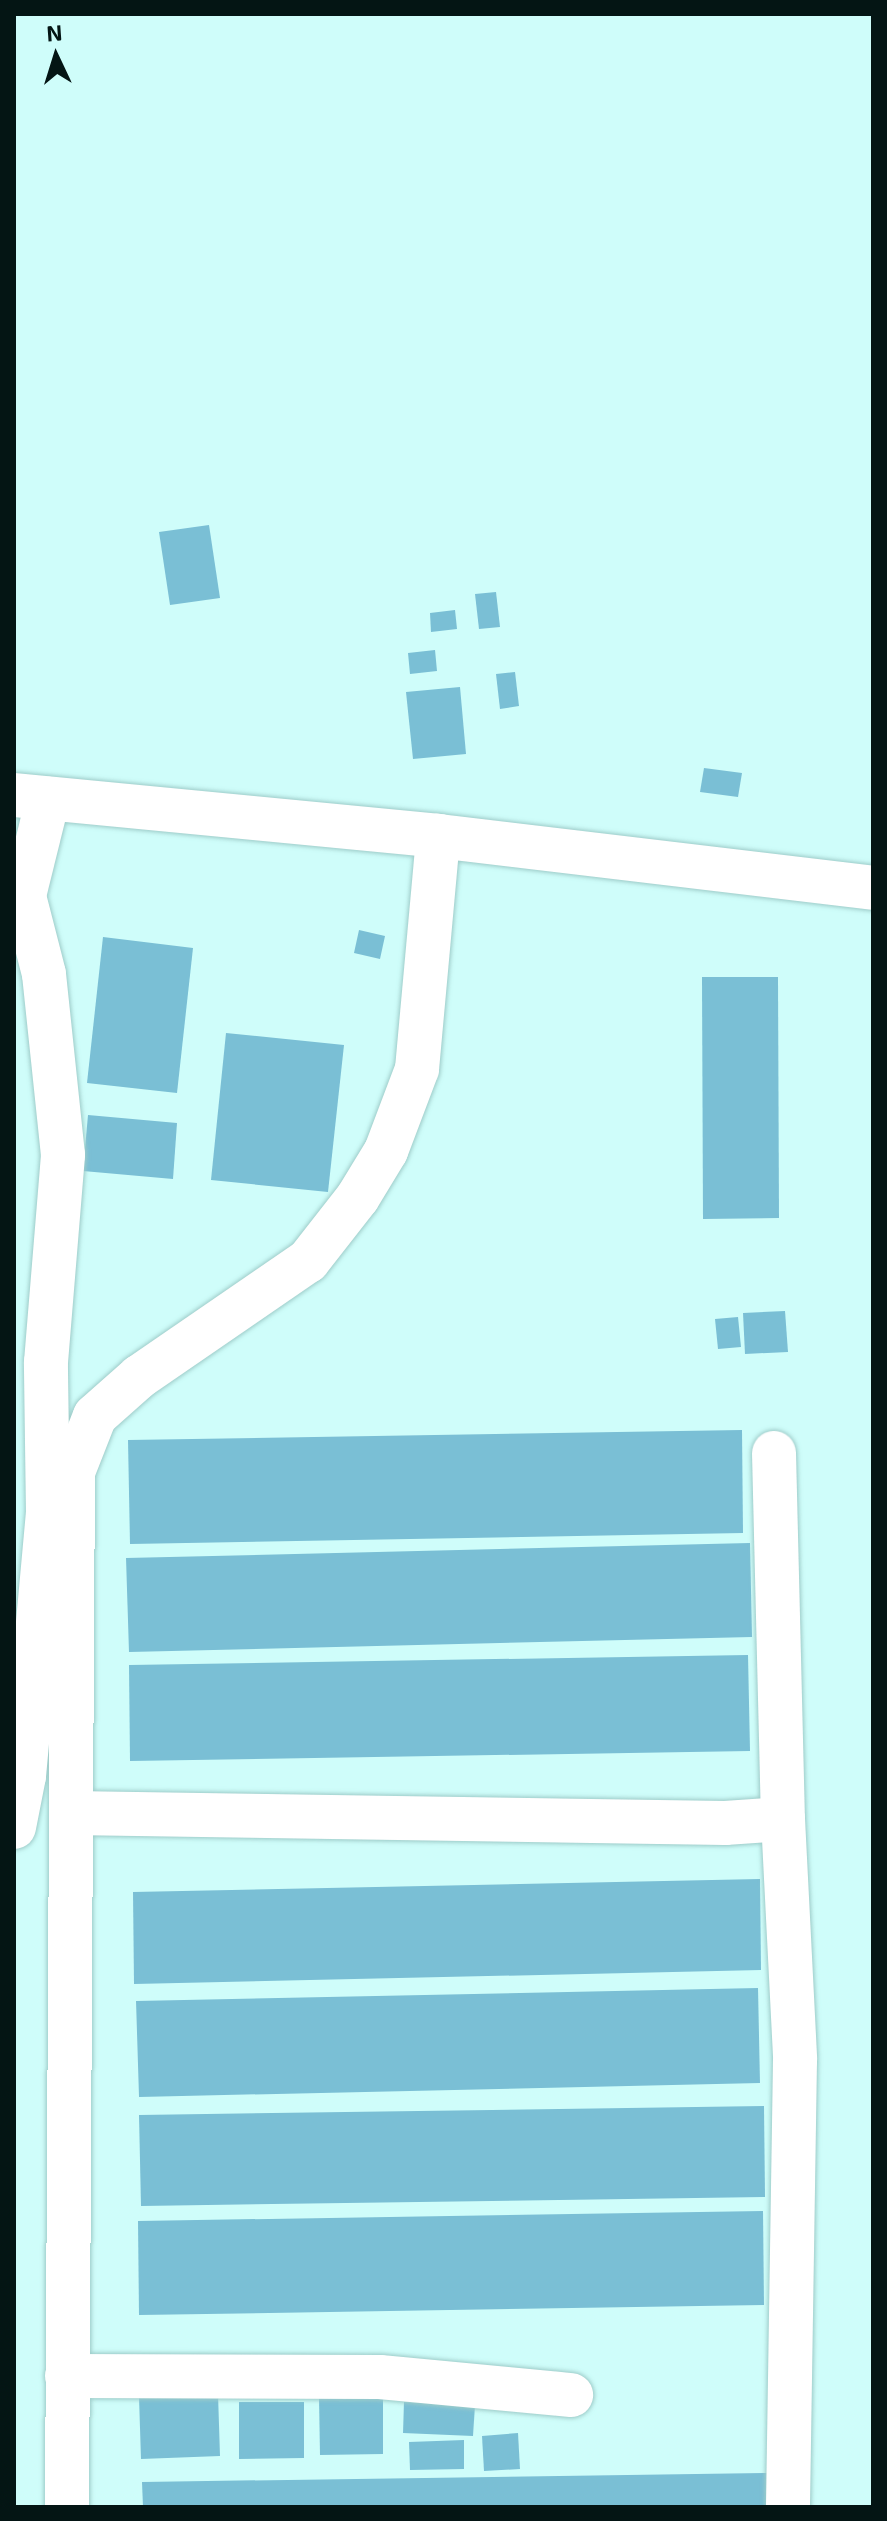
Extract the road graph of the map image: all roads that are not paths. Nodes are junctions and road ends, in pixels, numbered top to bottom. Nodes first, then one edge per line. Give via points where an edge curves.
1 (31, 797) edge
2 (438, 836) junction
3 (873, 888) edge
4 (19, 915) edge
5 (774, 1453) dead end
6 (71, 1813) junction
7 (783, 1819) junction
8 (14, 1827) edge
9 (67, 2376) junction
10 (571, 2395) dead end
11 (67, 2507) edge
12 (788, 2507) edge

1 - 2 street
1 - 4 street
2 - 3 street
2 - 6 street via 417,1069 386,1151 308,1261 139,1377 95,1416 80,1450 73,1472
4 - 8 street via 44,974 63,1155 46,1362 48,1514 24,1776
5 - 7 street
6 - 7 street via 725,1823
6 - 9 street
7 - 12 street via 795,2060
9 - 10 street via 380,2377
9 - 11 street

